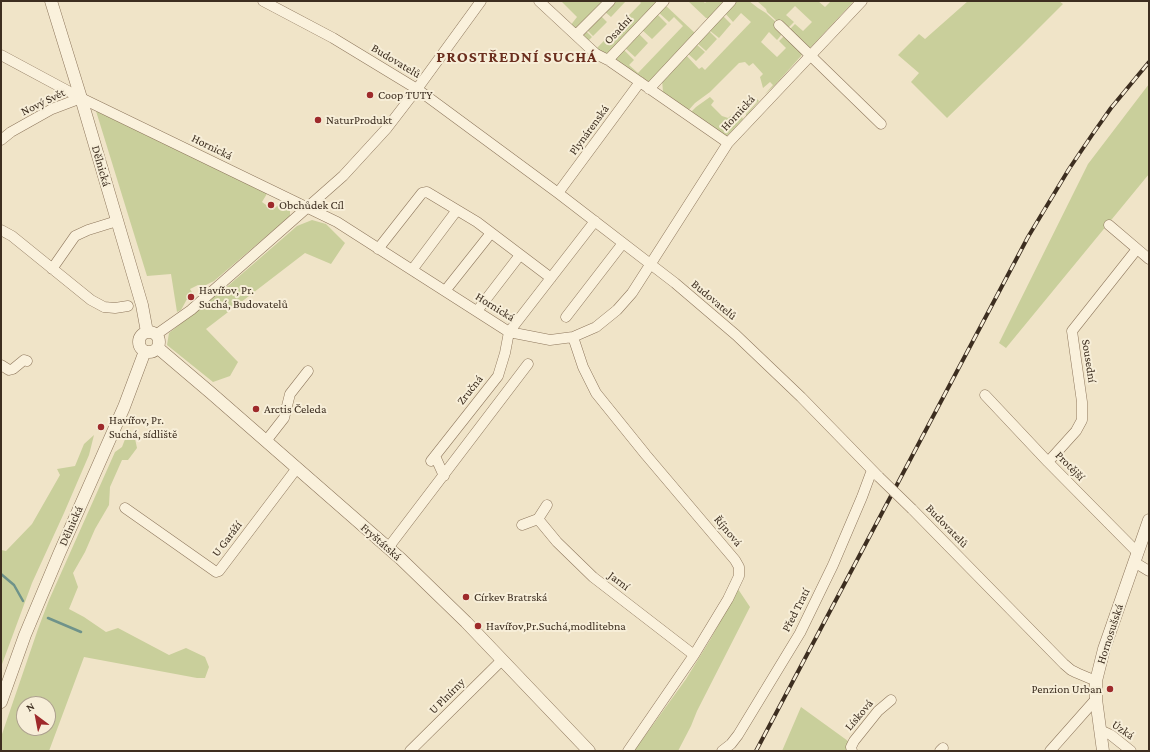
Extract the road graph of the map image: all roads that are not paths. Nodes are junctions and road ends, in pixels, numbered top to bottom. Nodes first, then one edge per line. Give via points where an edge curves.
1 (51, 1) edge
2 (263, 1) edge
3 (481, 1) edge
4 (539, 1) edge
5 (610, 1) edge
6 (664, 1) edge
7 (731, 1) edge
8 (862, 1) edge
9 (779, 25) dead end
10 (576, 35) junction
11 (1, 55) edge
12 (810, 55) junction
13 (608, 60) junction
14 (640, 82) junction
15 (417, 89) junction
16 (649, 89) junction
17 (81, 98) junction
18 (881, 124) dead end
19 (1, 140) edge
20 (728, 144) junction
21 (558, 193) junction
22 (307, 207) junction
23 (457, 210) junction
24 (117, 221) junction
25 (595, 221) junction
26 (1109, 225) dead end
27 (1, 230) edge
28 (491, 233) junction
29 (623, 243) junction
30 (378, 249) junction
31 (1137, 249) junction
32 (520, 255) junction
33 (1149, 259) edge
34 (651, 264) junction
35 (52, 269) junction
36 (412, 270) junction
37 (551, 278) junction
38 (445, 291) junction
39 (128, 306) dead end
40 (477, 311) junction
41 (566, 317) dead end
42 (510, 332) junction
43 (152, 333) junction
44 (573, 337) junction
45 (158, 348) junction
46 (144, 351) junction
47 (28, 361) dead end
48 (528, 364) dead end
49 (1, 365) edge
50 (308, 371) dead end
51 (985, 395) dead end
52 (266, 441) junction
53 (1048, 462) junction
54 (297, 468) junction
55 (876, 473) junction
56 (444, 476) junction
57 (546, 505) dead end
58 (125, 508) dead end
59 (538, 519) junction
60 (1149, 520) edge
61 (522, 525) dead end
62 (388, 548) junction
63 (1136, 558) junction
64 (1149, 571) edge
65 (694, 655) junction
66 (502, 660) junction
67 (1096, 681) junction
68 (1096, 699) junction
69 (891, 700) dead end
70 (1, 702) edge
71 (1100, 730) junction
72 (1102, 750) edge
73 (410, 751) edge
74 (590, 751) edge
75 (628, 751) edge
76 (722, 751) edge
77 (852, 751) edge
78 (1050, 751) edge
79 (1131, 751) edge

1 - 17 street, Dělnická
2 - 15 street, Budovatelů via 333,38
3 - 15 street
4 - 10 street
5 - 10 street
6 - 13 street, Osadní
7 - 16 street
8 - 12 street, Hornická
9 - 12 street
10 - 13 street via 596,54
11 - 17 street, Nový Svět
12 - 18 street
12 - 20 street, Hornická
13 - 14 street
14 - 16 street
14 - 21 street, Plynárenská
15 - 21 street, Budovatelů
15 - 22 street via 386,129 343,176
16 - 20 street
17 - 19 street, Nový Svět via 52,109
17 - 22 street, Hornická
17 - 24 street, Dělnická
20 - 34 street, Hornická
21 - 25 street, Budovatelů
22 - 30 street, Hornická
22 - 43 street via 191,310
23 - 28 street
23 - 30 street via 424,192
23 - 36 street
24 - 35 street via 75,236
24 - 43 street, Dělnická
25 - 29 street, Budovatelů
25 - 37 street
26 - 31 street
27 - 35 street
28 - 32 street
28 - 38 street
29 - 34 street, Budovatelů
29 - 41 street
30 - 36 street, Hornická
31 - 33 street
31 - 53 street, Sousední via 1072,331 1082,402 1082,420 1076,431
32 - 37 street
32 - 40 street
34 - 44 street, Hornická via 617,310 596,327
34 - 55 street, Budovatelů via 736,335
35 - 39 street via 91,300 104,307
36 - 38 street, Hornická
37 - 42 street
38 - 40 street, Hornická
40 - 42 street, Hornická
42 - 44 street, Hornická via 550,340
42 - 56 street, Zručná via 498,376 433,459
43 - 45 street via 159,339
43 - 46 street via 141,336 139,343
44 - 65 street, Říjnová via 583,367 596,393 739,567 739,576 728,599
45 - 46 street via 152,352
45 - 52 street, Fryštátská
46 - 70 street, Dělnická via 121,413 25,635
47 - 49 street via 24,360 9,370
48 - 56 street
50 - 52 street via 290,394 284,418
51 - 53 street, Protější
52 - 54 street, Fryštátská
53 - 63 street, Protější
54 - 58 street, U Garáží via 216,572
54 - 62 street, Fryštátská
55 - 67 street, Budovatelů, bridge via 1064,664
55 - 76 street, Před Tratí via 862,497 800,633 738,735
56 - 62 street
57 - 59 street
59 - 61 street
59 - 65 street, Jarní via 557,542 593,577
60 - 63 street, Hornosušská
62 - 66 street, Fryštátská
63 - 64 street, Protější
63 - 67 street, Hornosušská via 1104,649
65 - 75 street, Říjnová
66 - 73 street, U Plnírny
66 - 74 street, Fryštátská
67 - 68 street, Hornosušská
68 - 71 street, Hornosušská
68 - 78 street
69 - 77 street, Lísková via 878,711 854,741
71 - 72 street, Hornosušská
71 - 79 street, Úzká via 1111,735

